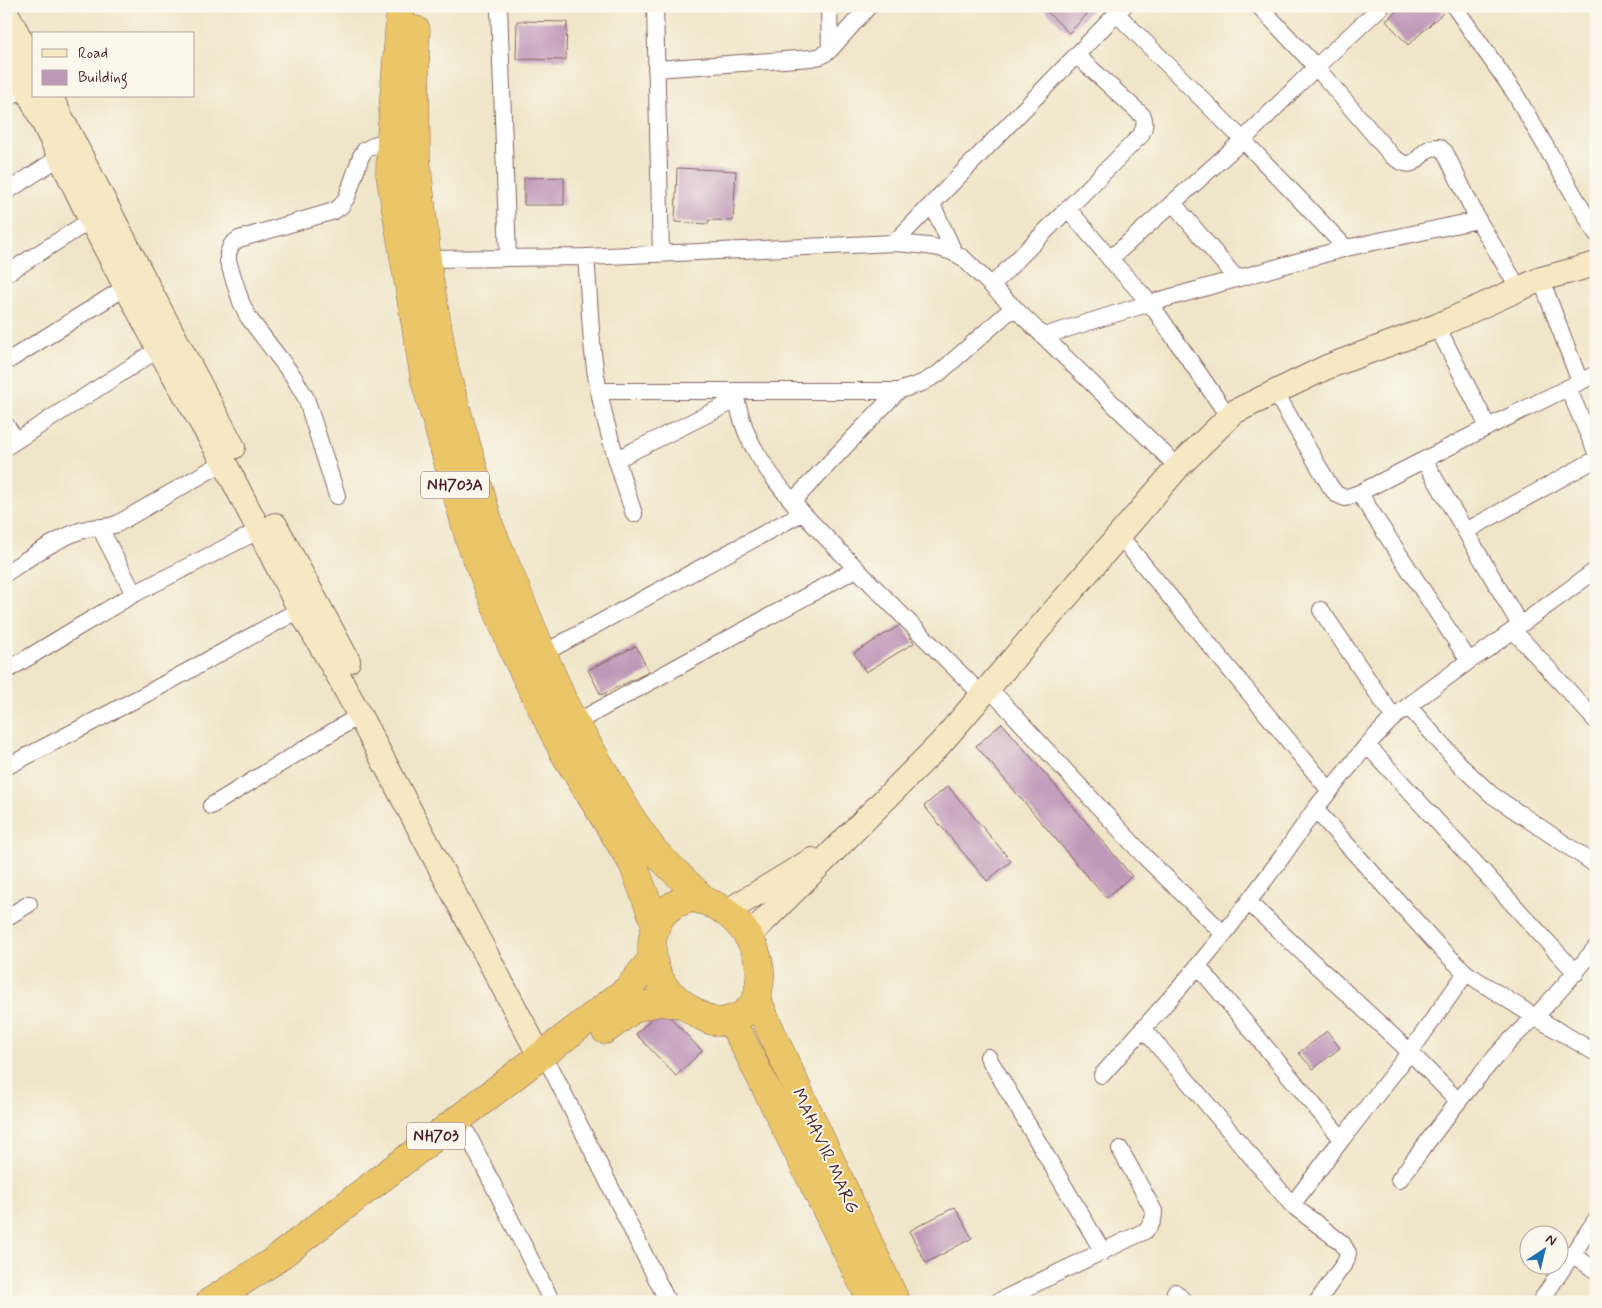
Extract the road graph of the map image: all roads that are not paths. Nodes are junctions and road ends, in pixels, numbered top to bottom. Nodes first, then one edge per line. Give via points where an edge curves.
1 (401, 6) edge
2 (418, 6) edge
3 (499, 6) edge
4 (655, 6) edge
5 (830, 6) edge
6 (869, 6) edge
7 (1258, 6) edge
8 (1382, 6) edge
9 (1454, 6) edge
10 (1120, 10) edge
11 (6, 12) edge
12 (6, 50) edge
13 (830, 50) junction
14 (1076, 55) junction
15 (1316, 68) junction
16 (656, 69) junction
17 (22, 84) edge
18 (51, 98) edge
19 (391, 137) junction
20 (1243, 140) junction
21 (60, 157) junction
22 (6, 192) edge
23 (1173, 203) junction
24 (932, 204) junction
25 (1068, 209) junction
26 (91, 220) junction
27 (1478, 220) junction
28 (1596, 233) edge
29 (894, 243) junction
30 (1346, 248) junction
31 (954, 252) junction
32 (661, 254) junction
33 (508, 257) junction
34 (586, 257) junction
35 (427, 259) junction
36 (1110, 260) junction
37 (1596, 264) edge
38 (6, 274) edge
39 (1236, 278) junction
40 (1541, 279) junction
41 (992, 285) junction
42 (126, 287) junction
43 (1519, 289) junction
44 (1150, 303) junction
45 (1014, 307) junction
46 (1437, 326) junction
47 (1044, 336) junction
48 (159, 349) junction
49 (6, 362) edge
50 (1596, 374) edge
51 (1574, 385) junction
52 (898, 390) junction
53 (599, 391) junction
54 (1275, 392) junction
55 (735, 395) junction
56 (1229, 417) junction
57 (6, 425) edge
58 (1488, 427) junction
59 (11, 444) edge
60 (1596, 452) edge
61 (617, 459) junction
62 (1596, 459) edge
63 (1424, 460) junction
64 (224, 462) junction
65 (1178, 467) junction
66 (1359, 493) junction
67 (337, 496) dead end
68 (797, 507) junction
69 (634, 514) dead end
70 (100, 528) junction
71 (260, 530) junction
72 (1466, 531) junction
73 (1119, 535) junction
74 (856, 569) junction
75 (6, 573) edge
76 (1594, 576) edge
77 (134, 594) junction
78 (308, 605) junction
79 (1320, 610) dead end
80 (1516, 628) junction
81 (542, 654) junction
82 (1469, 661) junction
83 (6, 671) edge
84 (986, 691) junction
85 (1408, 706) junction
86 (360, 715) junction
87 (1394, 718) junction
88 (1596, 721) edge
89 (575, 722) junction
90 (1367, 746) junction
91 (6, 767) edge
92 (1330, 791) junction
93 (211, 806) dead end
94 (1315, 809) junction
95 (845, 840) junction
96 (1596, 865) edge
97 (1248, 902) junction
98 (30, 904) dead end
99 (715, 906) junction
100 (6, 918) edge
101 (656, 925) junction
102 (1224, 934) junction
103 (748, 937) junction
104 (1596, 947) edge
105 (652, 959) junction
106 (1198, 966) junction
107 (1466, 973) junction
108 (1576, 973) junction
109 (757, 998) junction
110 (683, 1004) junction
111 (1535, 1017) junction
112 (730, 1020) junction
113 (1143, 1028) junction
114 (1410, 1052) junction
115 (1596, 1053) edge
116 (988, 1056) dead end
117 (549, 1057) junction
118 (1102, 1075) dead end
119 (1458, 1101) junction
120 (467, 1133) junction
121 (1342, 1139) junction
122 (1120, 1149) dead end
123 (1399, 1180) dead end
124 (1292, 1205) junction
125 (1595, 1221) edge
126 (1103, 1252) junction
127 (1572, 1254) junction
128 (1596, 1271) edge
129 (249, 1289) edge
130 (210, 1302) edge
131 (552, 1302) edge
132 (668, 1302) edge
133 (872, 1302) edge
134 (896, 1302) edge
135 (997, 1302) edge
136 (1317, 1302) edge
137 (1540, 1302) edge

1 - 19 highway, NH703A
2 - 35 highway, NH703A via 416,158
3 - 33 street
4 - 16 street
5 - 13 street
6 - 13 street
7 - 15 street
8 - 15 street
9 - 28 street via 1514,92
10 - 14 street
10 - 20 street
11 - 17 street
12 - 17 street
13 - 16 street via 811,58
14 - 24 street
14 - 25 street via 1143,116 1145,123 1141,136
15 - 20 street
15 - 27 street via 1399,161 1410,164 1436,147 1445,152
16 - 32 street
17 - 21 street
18 - 78 street
19 - 67 street via 365,150 347,197 334,211 238,239 228,252 228,261 248,317 306,398
19 - 101 highway, NH703A via 390,174 425,380 470,540 515,654 563,751 633,864
20 - 23 street
20 - 30 street
21 - 22 street
21 - 26 street
23 - 36 street
23 - 39 street
24 - 29 street
24 - 31 street
25 - 36 street
25 - 41 street
26 - 38 street
26 - 42 street
27 - 30 street
27 - 43 street
29 - 31 street
29 - 32 street
30 - 39 street
31 - 41 street
32 - 34 street
33 - 34 street
33 - 35 street
34 - 53 street
35 - 81 highway, NH703A via 445,370 490,527
36 - 44 street
37 - 40 street
39 - 44 street
40 - 43 street
40 - 51 street
41 - 45 street
42 - 48 street
42 - 49 street
43 - 46 street
44 - 47 street
44 - 56 street
45 - 47 street
45 - 52 street via 938,374
46 - 54 street via 1327,367
46 - 58 street
47 - 65 street
48 - 59 street
48 - 64 street
50 - 51 street
51 - 58 street
51 - 60 street
52 - 55 street
52 - 68 street
53 - 55 street
53 - 61 street
54 - 56 street
54 - 66 street via 1336,494 1345,498
55 - 61 street
55 - 68 street via 753,447
56 - 65 street
57 - 59 street
58 - 63 street
61 - 69 street
62 - 72 street
63 - 66 street
63 - 72 street
64 - 70 street via 109,528
64 - 71 street
65 - 73 street
66 - 82 street
68 - 74 street
68 - 81 street
70 - 75 street via 87,528 67,536
70 - 77 street
71 - 77 street
71 - 78 street
72 - 80 street
73 - 84 street
73 - 92 street
74 - 84 street
74 - 89 street
76 - 80 street
77 - 83 street
78 - 86 street
78 - 91 street
78 - 117 street
79 - 87 street
80 - 82 street
80 - 88 street
81 - 89 highway, NH703A
82 - 85 street
84 - 95 street via 940,744
84 - 102 street via 1145,857
85 - 87 street
85 - 96 street via 1462,767 1492,795
86 - 93 street
86 - 117 street
87 - 90 street
89 - 99 highway, NH703A via 653,850
90 - 92 street
90 - 108 street
92 - 94 street
94 - 97 street
94 - 107 street
95 - 99 street
95 - 103 street
97 - 102 street
97 - 114 street
98 - 100 street
99 - 101 highway via 691,898 666,911
99 - 103 highway
101 - 105 highway, NH703 via 651,941
102 - 106 street
103 - 109 highway via 754,946 760,970
104 - 108 street
105 - 110 highway, NH703 via 667,990
105 - 117 highway, NH703 via 628,989
106 - 113 street
106 - 121 street
107 - 111 street
107 - 114 street
108 - 111 street
109 - 112 highway via 744,1014
109 - 134 highway, MAHAVIR MARG
110 - 112 highway, NH703 via 716,1022
110 - 117 highway, NH703 via 658,1002 635,1008
111 - 115 street
111 - 119 street via 1508,1042
112 - 133 highway, MAHAVIR MARG
113 - 118 street
113 - 124 street
114 - 119 street
114 - 121 street
116 - 126 street
117 - 120 highway, NH703
117 - 129 highway, NH703 via 279,1256
117 - 132 street
119 - 123 street
120 - 129 highway, NH703 via 281,1275
120 - 131 street
121 - 124 street
122 - 126 street via 1154,1210 1154,1218 1145,1231
124 - 136 street via 1342,1243 1348,1253 1346,1261
125 - 127 street
126 - 135 street
127 - 128 street
127 - 137 street
129 - 130 highway, NH703

